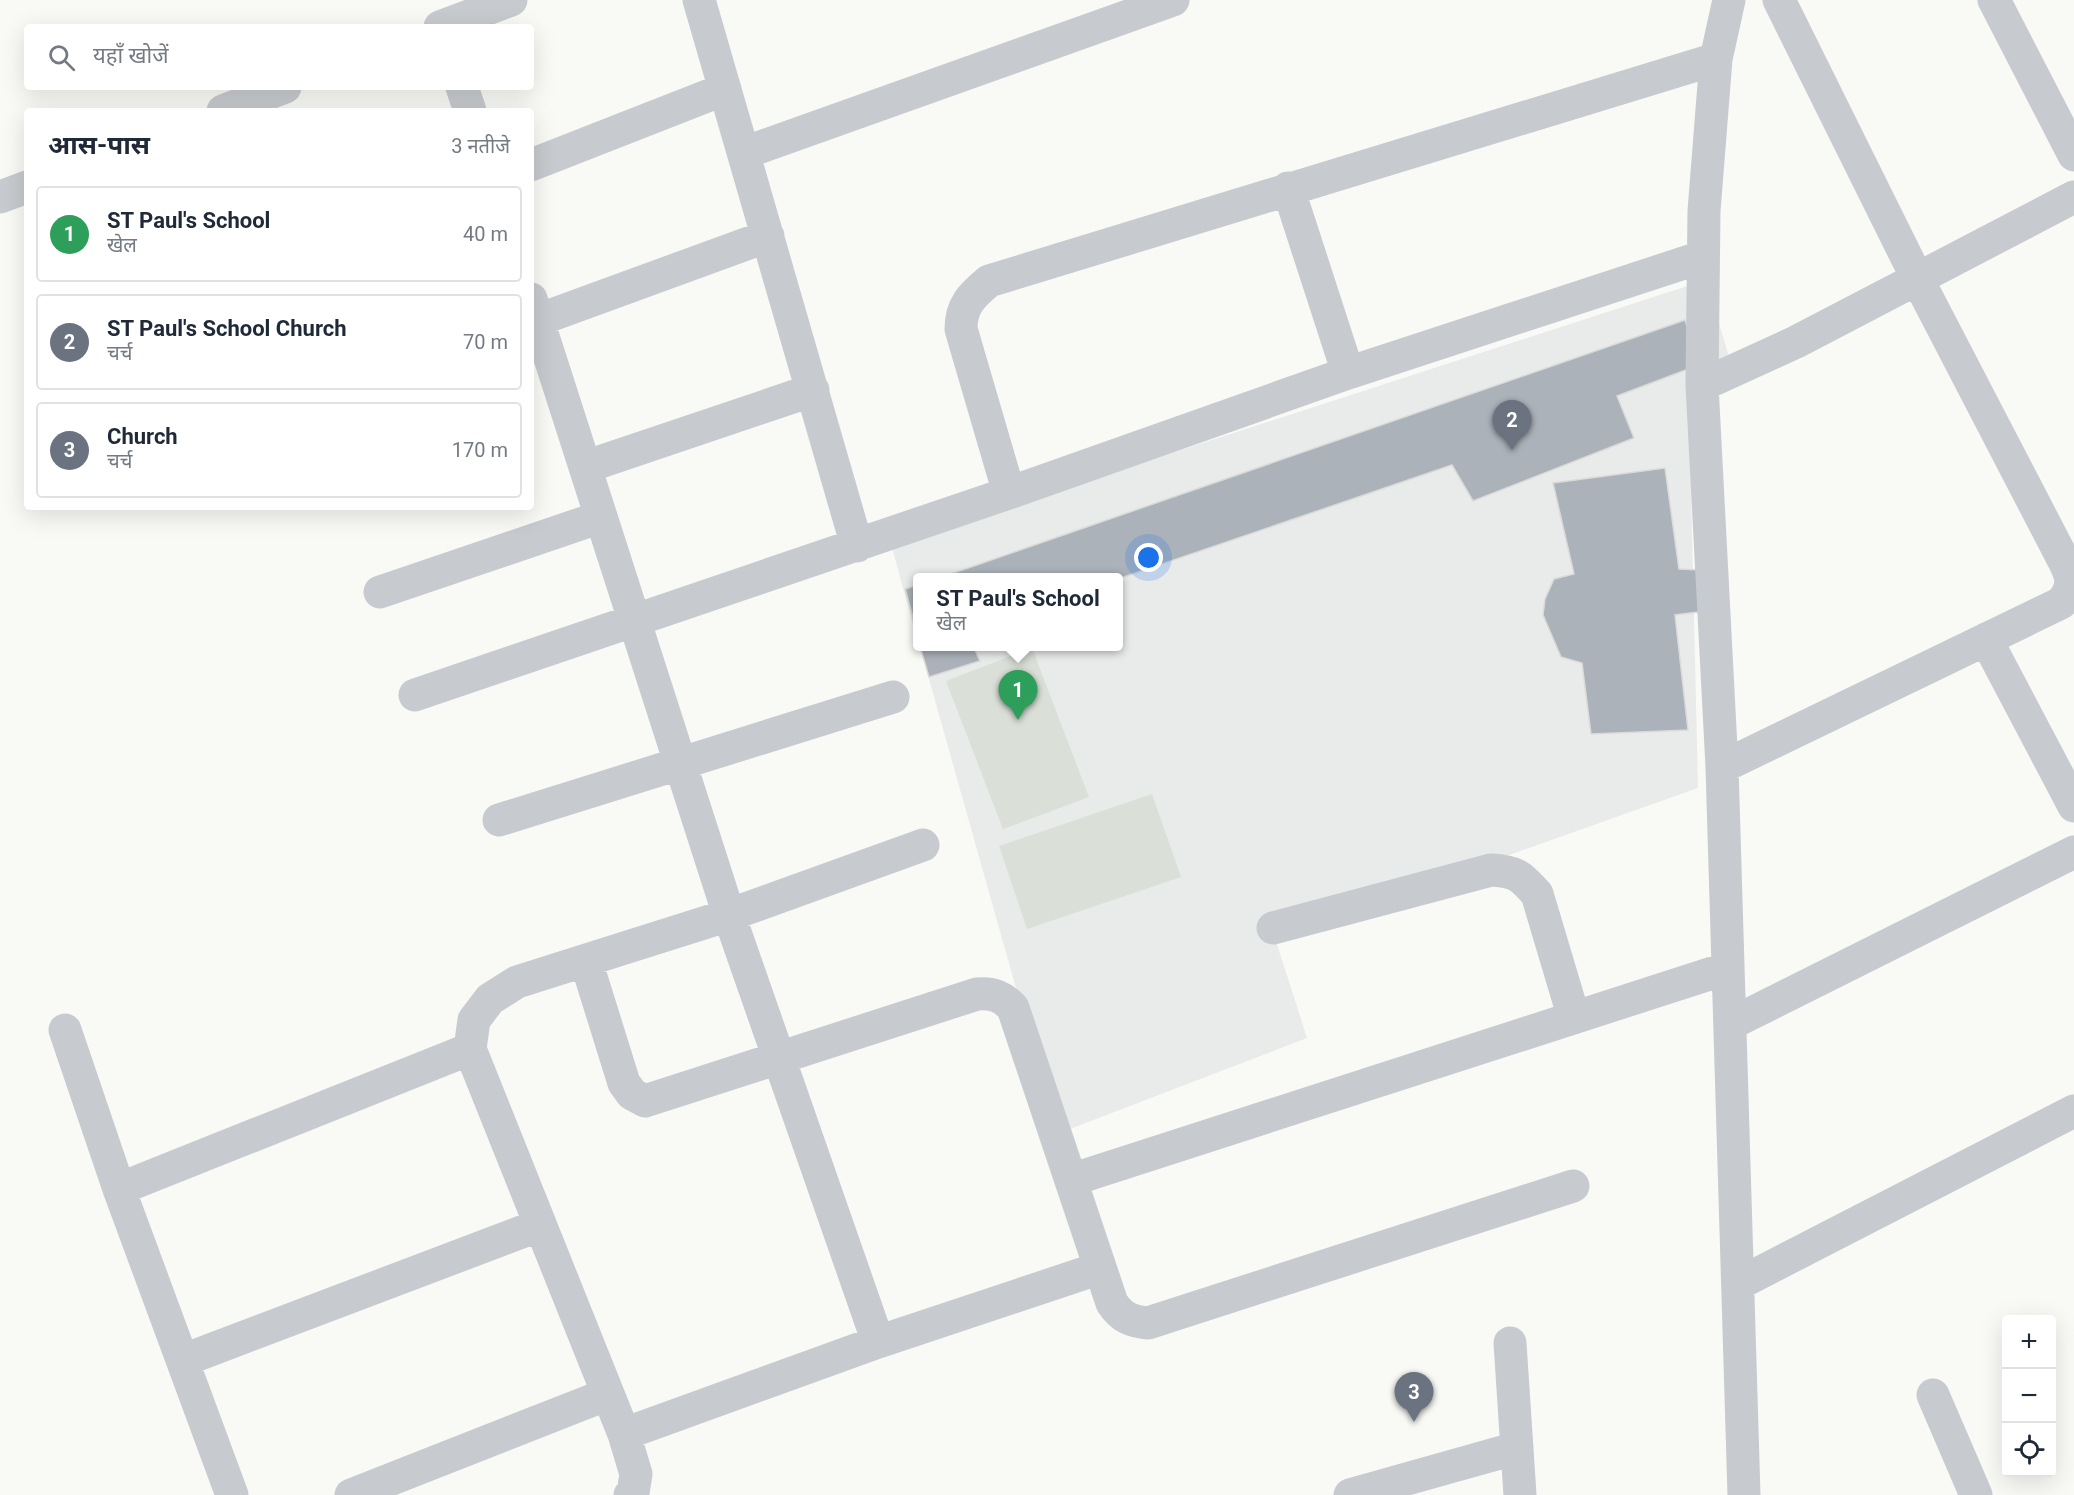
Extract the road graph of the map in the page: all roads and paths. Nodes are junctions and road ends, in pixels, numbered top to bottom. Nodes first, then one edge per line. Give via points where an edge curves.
1 (511, 0) edge
2 (699, 0) edge
3 (1173, 0) edge
4 (1729, 0) edge
5 (1779, 0) edge
6 (1994, 0) edge
7 (450, 24) edge
8 (1716, 59) junction
9 (725, 89) junction
10 (277, 90) edge
11 (463, 90) edge
12 (231, 108) edge
13 (469, 108) edge
14 (744, 153) junction
15 (2074, 155) edge
16 (534, 164) edge
17 (1288, 188) junction
18 (2074, 197) edge
19 (768, 236) junction
20 (1702, 257) junction
21 (1918, 280) junction
22 (535, 310) edge
23 (539, 355) edge
24 (1348, 373) junction
25 (1702, 385) junction
26 (813, 390) junction
27 (585, 467) junction
28 (1009, 494) junction
29 (601, 517) junction
30 (857, 546) junction
31 (380, 592) dead end
32 (634, 622) junction
33 (1986, 639) junction
34 (415, 695) dead end
35 (892, 697) dead end
36 (680, 763) junction
37 (1722, 766) junction
38 (2074, 806) edge
39 (499, 820) dead end
40 (923, 845) dead end
41 (2074, 852) edge
42 (729, 915) junction
43 (1273, 928) dead end
44 (586, 961) junction
45 (1728, 968) junction
46 (1574, 1018) junction
47 (1730, 1024) junction
48 (64, 1030) dead end
49 (470, 1049) junction
50 (779, 1058) junction
51 (2074, 1111) edge
52 (1071, 1180) junction
53 (1573, 1186) dead end
54 (119, 1189) junction
55 (540, 1225) junction
56 (1100, 1268) junction
57 (1738, 1284) junction
58 (878, 1342) junction
59 (1510, 1343) dead end
60 (184, 1360) junction
61 (608, 1394) junction
62 (1933, 1395) dead end
63 (624, 1434) junction
64 (1517, 1448) junction
65 (232, 1495) edge
66 (351, 1495) edge
67 (630, 1495) edge
68 (1350, 1495) edge
69 (1520, 1495) edge
70 (1744, 1495) edge
71 (1976, 1495) edge

1 - 7 street
2 - 9 street
3 - 14 street
4 - 8 street
5 - 21 street
6 - 15 street
8 - 17 street
8 - 20 street
9 - 14 street
9 - 16 street
10 - 12 street
11 - 13 street
14 - 19 street
17 - 24 street
17 - 28 street via 988,282 970,297 961,313 961,329
18 - 21 street
19 - 22 street
19 - 26 street
20 - 24 street
20 - 25 street
21 - 25 street
21 - 33 street via 2071,575 2071,592 2061,603
22 - 23 street
23 - 27 street
24 - 28 street
25 - 37 street
26 - 27 street
26 - 30 street
27 - 29 street
28 - 30 street
29 - 31 street
29 - 32 street
30 - 32 street
32 - 34 street
32 - 36 street
33 - 37 street
33 - 38 street
35 - 36 street
36 - 39 street
36 - 42 street
37 - 45 street
40 - 42 street
41 - 47 street
42 - 44 street
42 - 50 street
43 - 46 street via 1491,870 1511,870 1537,894
44 - 49 street via 518,982 490,999 474,1020
44 - 50 street via 624,1083 632,1094 645,1101
45 - 46 street
45 - 47 street
46 - 52 street
47 - 57 street
48 - 54 street
49 - 54 street
49 - 55 street
50 - 52 street via 977,994 991,993 1004,998 1013,1008
50 - 58 street
51 - 57 street
52 - 56 street
53 - 56 street via 1148,1323 1130,1321 1120,1314
54 - 60 street
55 - 60 street
55 - 61 street
56 - 58 street
57 - 70 street
58 - 63 street
59 - 64 street
60 - 65 street
61 - 63 street
61 - 66 street
62 - 71 street
63 - 67 street via 636,1474
64 - 68 street
64 - 69 street

